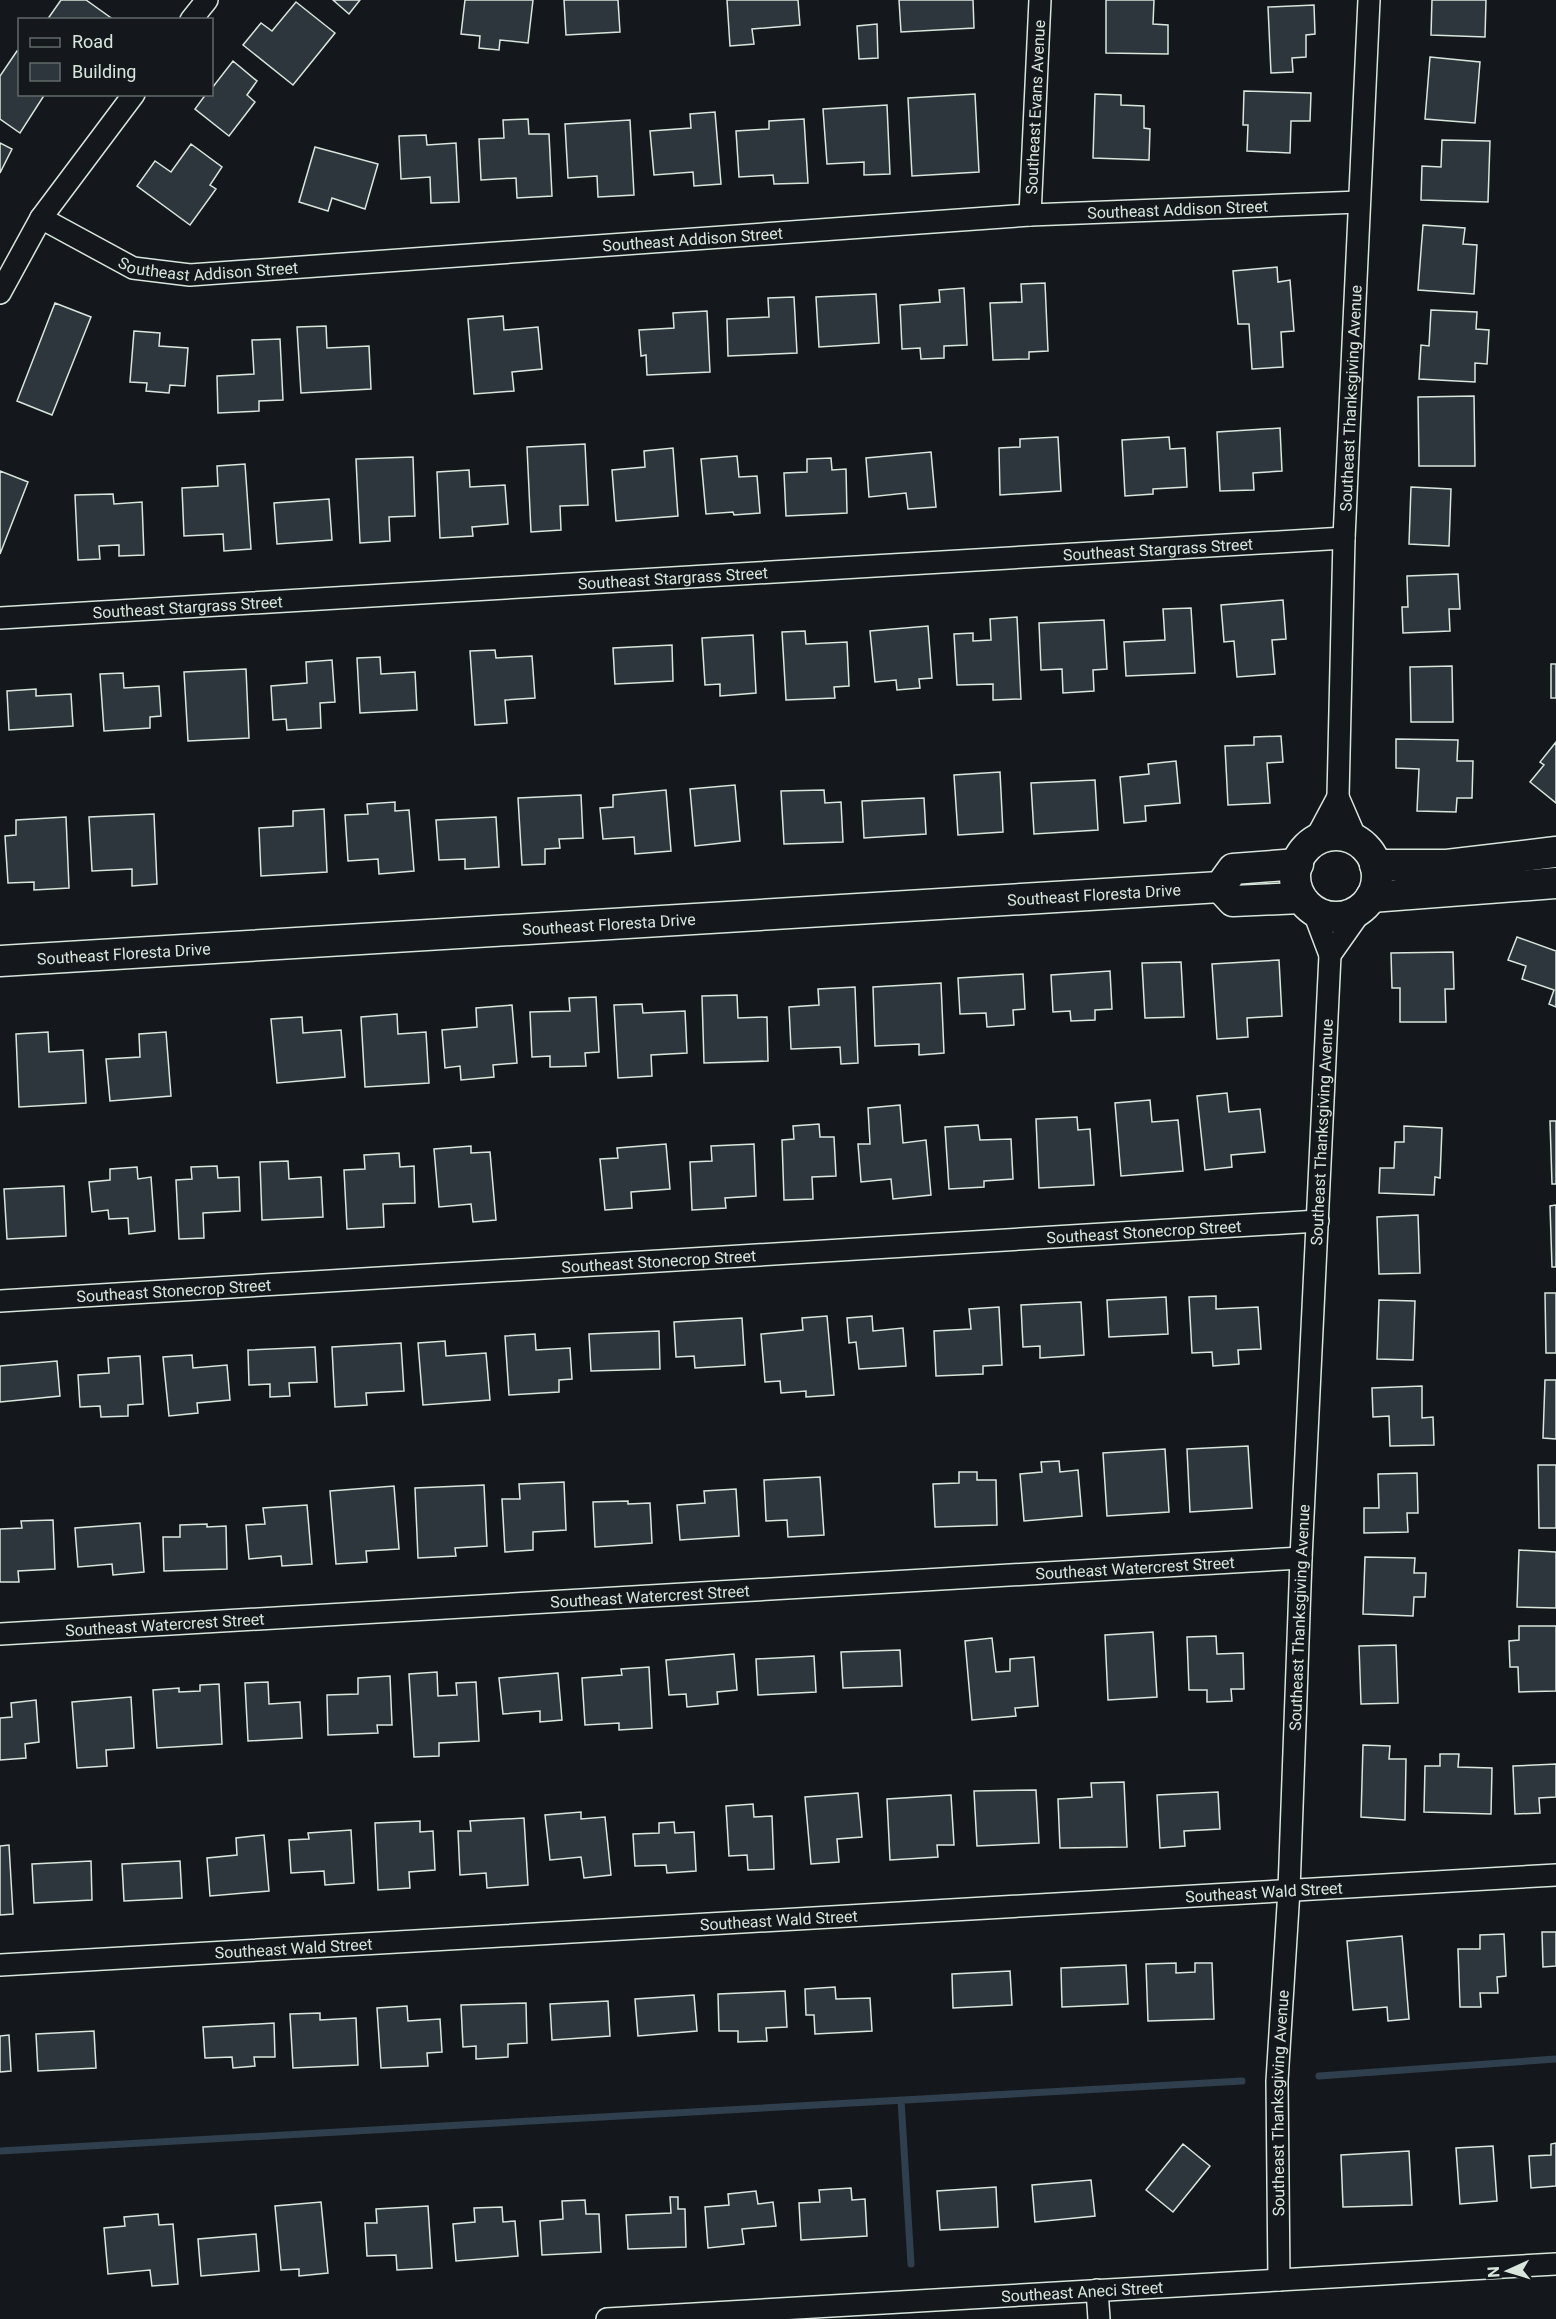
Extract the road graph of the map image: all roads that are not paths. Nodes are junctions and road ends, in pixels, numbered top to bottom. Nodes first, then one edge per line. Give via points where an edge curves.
1 (207, 0) edge
2 (1040, 0) edge
3 (1369, 0) edge
4 (193, 18) edge
5 (132, 96) edge
6 (1359, 202) junction
7 (1030, 215) junction
8 (41, 218) junction
9 (0, 293) edge
10 (1344, 538) junction
11 (0, 618) edge
12 (1338, 797) junction
13 (1316, 840) junction
14 (1357, 840) junction
15 (1556, 852) edge
16 (1298, 864) junction
17 (1375, 865) junction
18 (1556, 883) edge
19 (1220, 887) junction
20 (1369, 901) junction
21 (1307, 904) junction
22 (1330, 955) junction
23 (0, 961) edge
24 (1318, 1221) junction
25 (0, 1301) edge
26 (1301, 1558) junction
27 (0, 1634) edge
28 (1556, 1875) edge
29 (1288, 1890) junction
30 (0, 1965) edge
31 (1556, 2264) edge
32 (1279, 2280) junction
33 (1097, 2290) junction
34 (708, 2316) edge
35 (607, 2319) edge
36 (1099, 2319) edge

1 - 4 street
2 - 7 street, Southeast Evans Avenue
3 - 6 street, Southeast Thanksgiving Avenue
5 - 8 street
6 - 7 street, Southeast Addison Street
6 - 10 street, Southeast Thanksgiving Avenue
7 - 8 street, Southeast Addison Street via 190,275 133,268
8 - 9 street
10 - 11 street, Southeast Stargrass Street
10 - 12 street, Southeast Thanksgiving Avenue
12 - 13 street, Southeast Thanksgiving Avenue
12 - 14 street, Southeast Thanksgiving Avenue
13 - 14 street via 1338,834
13 - 16 street via 1306,848
14 - 17 street via 1368,850
15 - 17 street via 1447,865
16 - 19 street via 1233,869
16 - 21 street via 1296,880
17 - 20 street via 1377,884
18 - 20 street
19 - 21 street via 1233,902
19 - 23 street, Southeast Floresta Drive
20 - 21 street via 1357,912 1335,917
20 - 22 street
21 - 22 street, Southeast Thanksgiving Avenue
22 - 24 street, Southeast Thanksgiving Avenue
24 - 25 street, Southeast Stonecrop Street
24 - 26 street, Southeast Thanksgiving Avenue
26 - 27 street, Southeast Watercrest Street
26 - 29 street, Southeast Thanksgiving Avenue
28 - 29 street, Southeast Wald Street
29 - 30 street, Southeast Wald Street
29 - 32 street, Southeast Thanksgiving Avenue via 1277,2081
31 - 32 street, Southeast Aneci Street
32 - 33 street, Southeast Aneci Street
33 - 34 street, Southeast Aneci Street
33 - 36 street
34 - 35 street, Southeast Aneci Street

